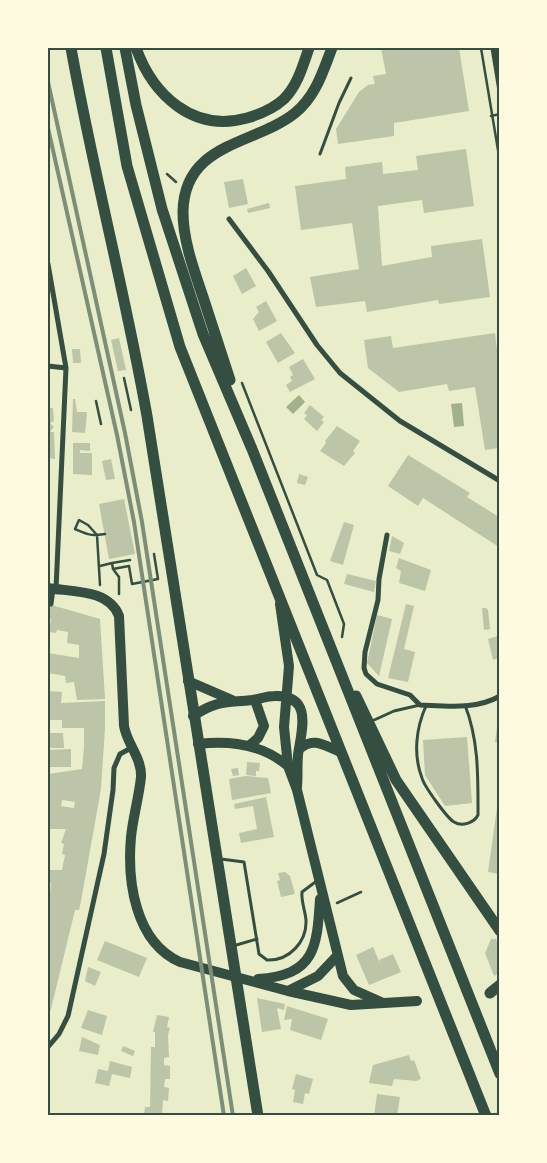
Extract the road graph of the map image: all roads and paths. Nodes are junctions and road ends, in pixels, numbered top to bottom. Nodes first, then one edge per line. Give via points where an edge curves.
1 (71, 48) edge
2 (106, 48) edge
3 (124, 48) edge
4 (136, 48) edge
5 (309, 48) edge
6 (332, 48) edge
7 (481, 48) edge
8 (493, 48) edge
9 (497, 48) edge
10 (495, 58) junction
11 (352, 78) dead end
12 (500, 91) edge
13 (500, 114) edge
14 (491, 116) junction
15 (320, 154) dead end
16 (500, 162) edge
17 (229, 219) dead end
18 (48, 264) edge
19 (48, 366) edge
20 (66, 368) junction
21 (124, 378) dead end
22 (96, 401) dead end
23 (131, 410) dead end
24 (101, 424) dead end
25 (252, 449) junction
26 (278, 475) dead end
27 (500, 482) edge
28 (105, 534) dead end
29 (97, 535) junction
30 (387, 535) dead end
31 (154, 553) dead end
32 (130, 560) dead end
33 (112, 563) junction
34 (100, 566) junction
35 (113, 569) junction
36 (52, 588) edge
37 (278, 593) junction
38 (100, 596) junction
39 (112, 603) junction
40 (51, 604) dead end
41 (345, 645) dead end
42 (338, 668) junction
43 (188, 681) junction
44 (500, 696) edge
45 (286, 697) junction
46 (232, 700) junction
47 (255, 700) junction
48 (423, 705) junction
49 (465, 705) junction
50 (193, 716) junction
51 (369, 722) junction
52 (198, 744) junction
53 (250, 745) junction
54 (131, 748) junction
55 (299, 749) junction
56 (341, 752) junction
57 (288, 766) junction
58 (297, 790) junction
59 (216, 859) junction
60 (320, 884) junction
61 (361, 892) dead end
62 (343, 899) dead end
63 (500, 931) edge
64 (257, 939) junction
65 (230, 947) junction
66 (337, 956) junction
67 (251, 980) junction
68 (500, 985) edge
69 (288, 991) junction
70 (495, 993) edge
71 (417, 1001) dead end
72 (387, 1004) junction
73 (48, 1047) edge
74 (500, 1074) edge
75 (258, 1116) edge
76 (486, 1116) edge

1 - 43 main road via 132,335
2 - 37 main road via 127,166 175,330
3 - 25 main road via 162,209 203,334
4 - 5 main road via 144,69 166,98 188,112 224,122 271,110 285,98
6 - 25 main road via 314,90 296,112 270,129 229,144 210,156 193,177 184,200 184,223 191,260
7 - 14 path
8 - 10 street
9 - 10 lane
10 - 12 street
11 - 15 lane
13 - 14 path
14 - 16 path
17 - 27 street via 340,373 400,422
18 - 20 street
19 - 20 street
20 - 36 street
21 - 23 path
22 - 24 path
25 - 42 main road
26 - 41 path via 317,574 327,580 344,624 341,636
28 - 29 path
29 - 29 path via 88,536 75,530 75,524 79,520
29 - 34 path
30 - 48 street via 364,668 377,684 410,695
31 - 35 path via 158,580 132,584 129,566
32 - 33 path
33 - 34 path
33 - 35 path
34 - 38 path
35 - 39 path via 119,577 119,594
36 - 38 main road
36 - 40 street
37 - 45 main road via 289,666
37 - 56 main road
38 - 39 main road
39 - 54 main road via 119,616 124,726
42 - 51 main road
42 - 74 main road
43 - 46 main road
43 - 50 main road
44 - 49 street
45 - 47 main road
45 - 55 main road via 297,704 303,717
45 - 57 main road via 284,727
46 - 47 main road
46 - 50 main road via 207,707
47 - 53 main road via 264,726
48 - 49 street
48 - 49 lane via 416,737 422,779 449,817 460,824 470,823 478,815 477,750
48 - 51 lane via 394,711
50 - 52 main road
51 - 63 main road via 396,780
52 - 53 main road
52 - 59 main road
53 - 57 main road via 275,755
54 - 67 main road via 137,757 141,775 131,837 131,874 145,928 156,944 174,959
54 - 73 street via 120,754 114,768 104,854 68,1016
55 - 56 main road via 315,741
55 - 58 main road
56 - 76 main road
57 - 58 main road
58 - 60 main road
59 - 64 lane via 244,862
59 - 65 main road
60 - 64 lane via 302,892 305,928 293,952 267,960 259,954
60 - 66 main road
60 - 67 main road via 316,940 307,960 299,969 284,976
61 - 62 path
64 - 65 lane
65 - 75 main road
66 - 69 main road via 318,976
66 - 72 main road via 350,987
67 - 69 main road
68 - 70 main road
69 - 72 main road via 351,1005
71 - 72 main road

